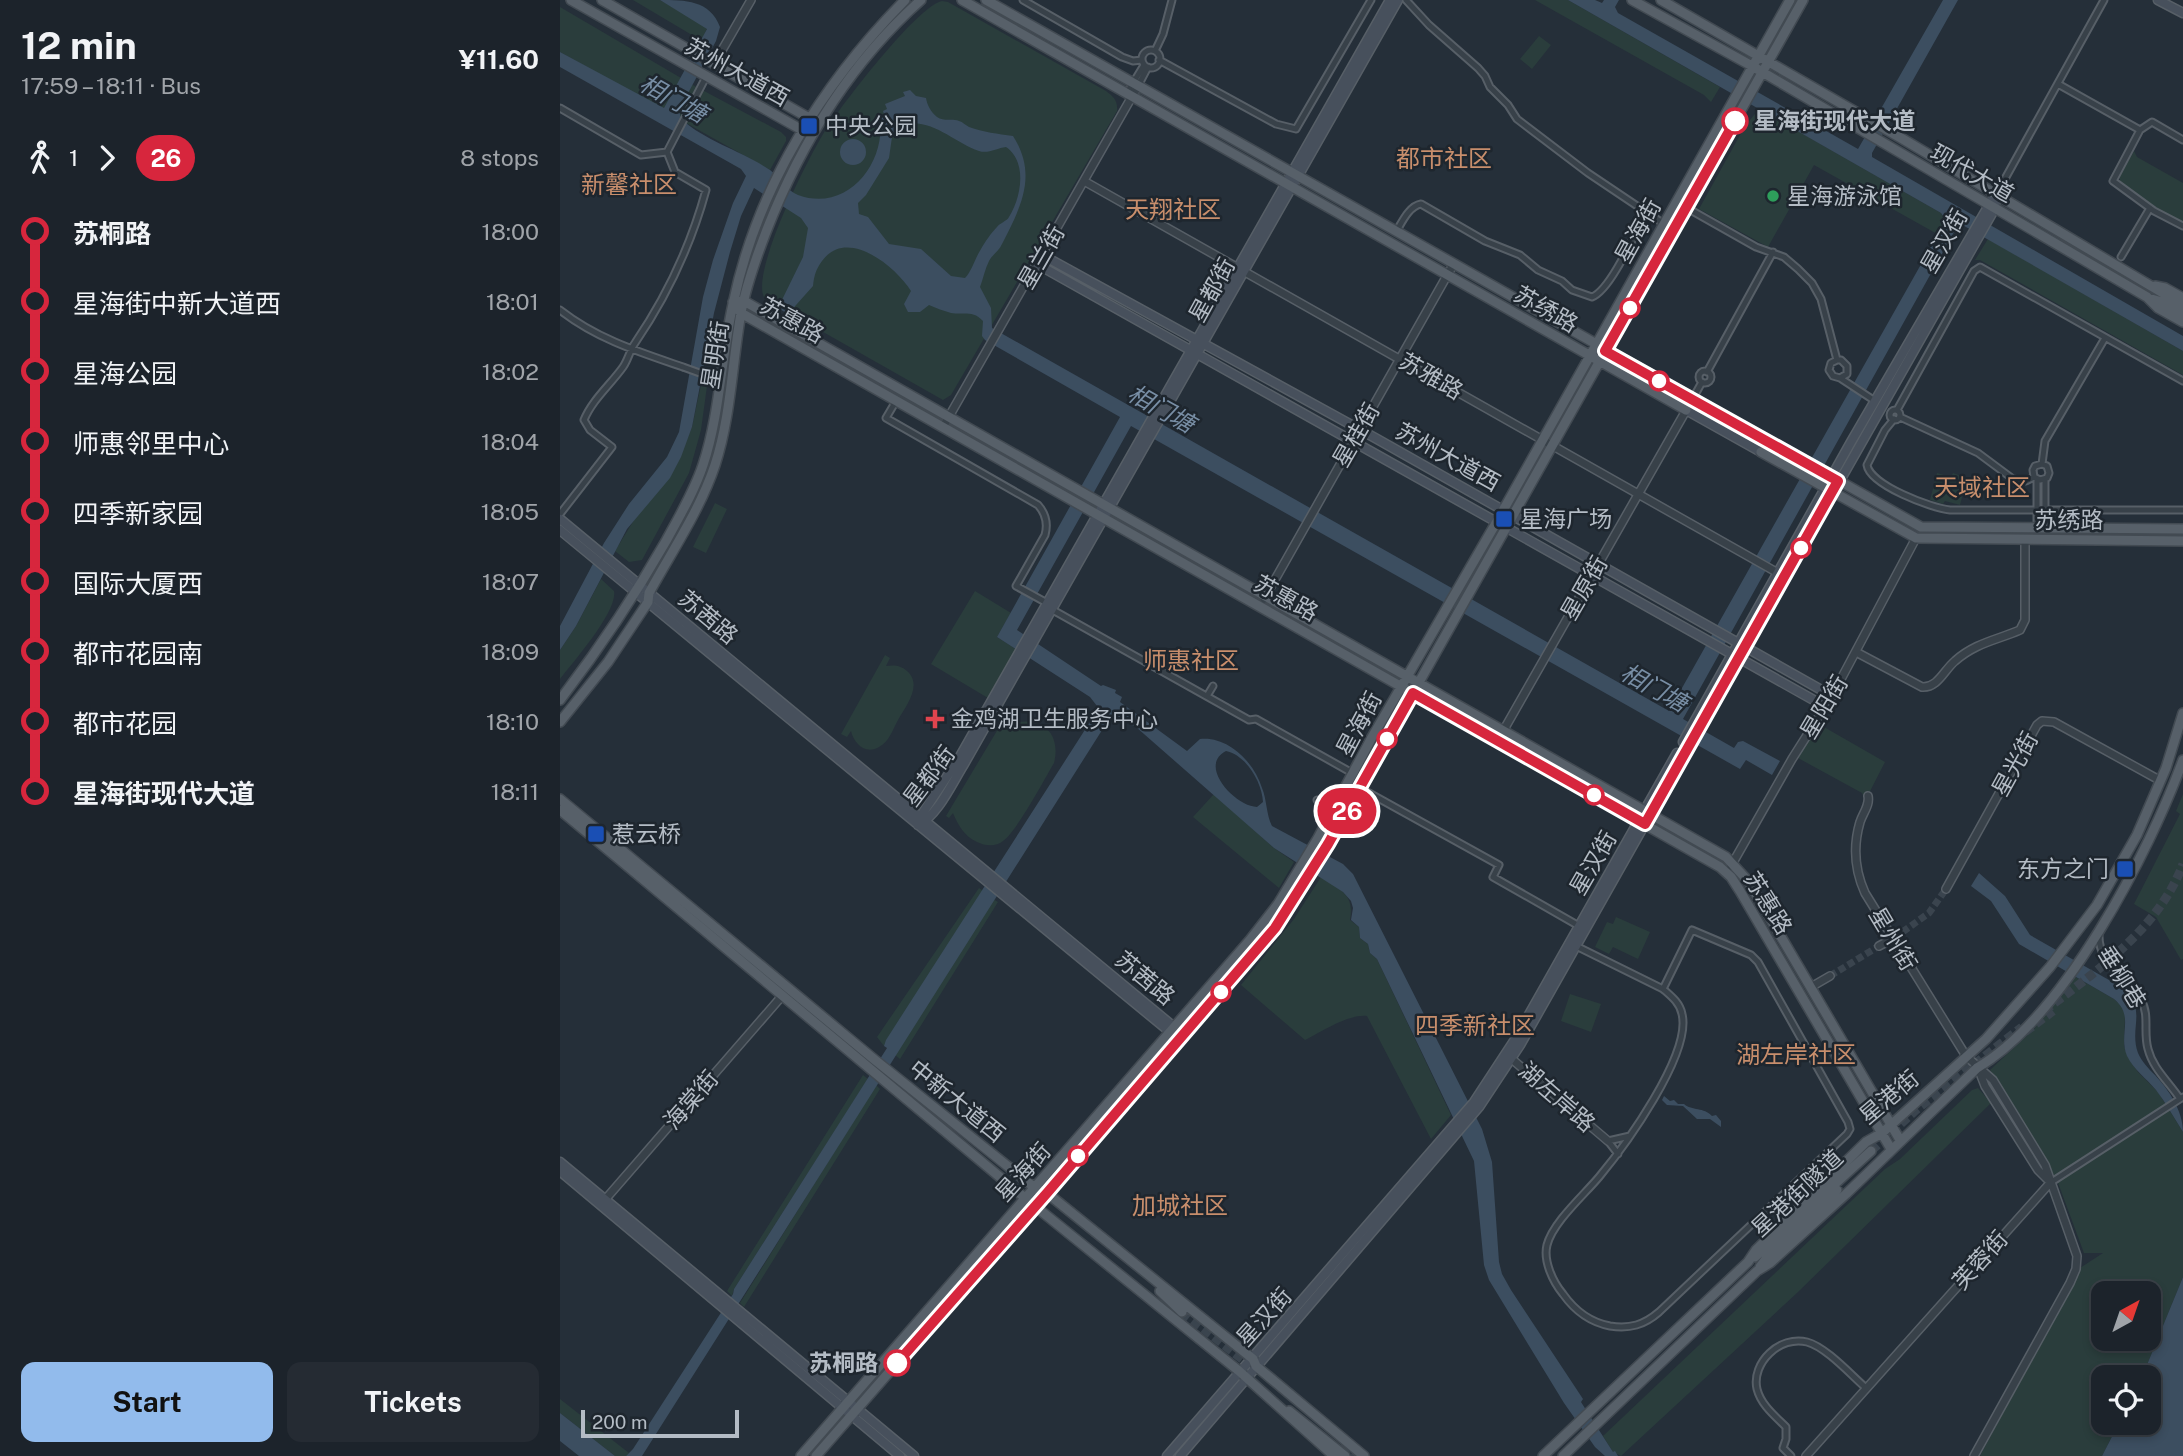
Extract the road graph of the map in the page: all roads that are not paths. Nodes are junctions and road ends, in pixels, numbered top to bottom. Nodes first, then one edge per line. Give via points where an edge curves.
1 (570, 0) edge
2 (602, 0) edge
3 (751, 0) edge
4 (905, 0) edge
5 (921, 0) edge
6 (962, 0) edge
7 (986, 0) edge
8 (1023, 0) edge
9 (1172, 0) edge
10 (1371, 0) edge
11 (1390, 0) edge
12 (1398, 0) edge
13 (1406, 0) edge
14 (1632, 0) edge
15 (1661, 0) edge
16 (1790, 0) edge
17 (1803, 0) edge
18 (2104, 0) edge
19 (2158, 0) edge
20 (2183, 13) edge
21 (1154, 51) junction
22 (1759, 55) junction
23 (1159, 60) junction
24 (1768, 61) junction
25 (712, 62) junction
26 (1145, 64) junction
27 (1752, 66) junction
28 (1762, 74) junction
29 (703, 75) junction
30 (1136, 84) junction
31 (2058, 84) junction
32 (1130, 95) junction
33 (560, 108) edge
34 (808, 118) junction
35 (815, 129) junction
36 (802, 130) junction
37 (2140, 130) junction
38 (2183, 140) edge
39 (667, 152) junction
40 (1294, 175) junction
41 (1084, 181) junction
42 (1289, 185) junction
43 (1996, 195) junction
44 (1991, 206) junction
45 (1686, 207) junction
46 (2150, 208) junction
47 (1646, 212) junction
48 (1664, 223) junction
49 (2183, 226) edge
50 (1396, 232) junction
51 (1773, 252) junction
52 (1042, 255) junction
53 (2121, 257) dead end
54 (1037, 264) junction
55 (1453, 265) junction
56 (1241, 269) junction
57 (1448, 274) junction
58 (2150, 284) junction
59 (2147, 297) junction
60 (2183, 298) edge
61 (744, 301) junction
62 (733, 302) junction
63 (2183, 305) edge
64 (560, 310) edge
65 (741, 313) junction
66 (2183, 313) edge
67 (2183, 322) edge
68 (2105, 338) junction
69 (1200, 342) junction
70 (1596, 345) junction
71 (631, 350) junction
72 (1605, 351) junction
73 (1194, 352) junction
74 (1590, 356) junction
75 (1400, 358) junction
76 (1837, 360) junction
77 (1599, 361) junction
78 (1840, 378) junction
79 (720, 380) junction
80 (2183, 381) edge
81 (1692, 400) junction
82 (1875, 400) junction
83 (896, 401) junction
84 (1686, 410) junction
85 (1894, 410) junction
86 (949, 417) junction
87 (1897, 418) junction
88 (943, 427) junction
89 (1359, 431) junction
90 (1543, 439) junction
91 (1354, 440) junction
92 (1553, 445) junction
93 (1761, 452) joint
94 (2042, 464) junction
95 (1832, 477) junction
96 (2036, 478) junction
97 (2045, 480) junction
98 (1825, 488) junction
99 (1638, 494) junction
100 (1107, 506) junction
101 (2041, 509) junction
102 (2183, 509) edge
103 (1503, 510) junction
104 (560, 516) edge
105 (1101, 516) junction
106 (1513, 516) junction
107 (1496, 523) junction
108 (1506, 528) junction
109 (2041, 528) junction
110 (2183, 529) edge
111 (560, 530) edge
112 (1916, 538) junction
113 (2025, 539) junction
114 (2183, 541) edge
115 (593, 552) junction
116 (1598, 564) junction
117 (1778, 573) junction
118 (1591, 576) junction
119 (638, 589) junction
120 (1266, 596) junction
121 (649, 597) junction
122 (1048, 606) junction
123 (1260, 606) junction
124 (1739, 643) junction
125 (1856, 652) junction
126 (1732, 655) junction
127 (1408, 675) junction
128 (1420, 682) junction
129 (1213, 686) dead end
130 (1401, 686) junction
131 (1413, 693) junction
132 (1207, 696) junction
133 (1832, 696) junction
134 (560, 700) edge
135 (1826, 707) junction
136 (2183, 713) edge
137 (560, 722) edge
138 (1504, 730) junction
139 (1498, 740) junction
140 (1686, 744) junction
141 (1677, 754) joint
142 (2183, 760) edge
143 (1676, 769) joint
144 (1354, 774) junction
145 (2161, 781) junction
146 (1360, 788) junction
147 (1867, 796) dead end
148 (560, 799) edge
149 (1317, 800) dead end
150 (560, 810) edge
151 (1334, 810) junction
152 (1648, 811) junction
153 (921, 821) junction
154 (1642, 822) junction
155 (1734, 863) junction
156 (1727, 873) junction
157 (1946, 890) tunnel mouth
158 (1579, 926) junction
159 (2099, 928) junction
160 (1893, 938) junction
161 (1576, 946) junction
162 (1879, 946) tunnel mouth
163 (1830, 976) tunnel mouth
164 (1811, 987) junction
165 (1663, 989) junction
166 (782, 996) junction
167 (1171, 1030) junction
168 (1181, 1038) junction
169 (1509, 1056) junction
170 (1966, 1056) junction
171 (871, 1064) junction
172 (1977, 1068) junction
173 (2180, 1100) edge
174 (1891, 1124) junction
175 (1882, 1133) junction
176 (1630, 1136) junction
177 (1900, 1140) junction
178 (1608, 1141) junction
179 (1891, 1149) junction
180 (1618, 1154) junction
181 (560, 1162) edge
182 (560, 1171) edge
183 (2050, 1183) junction
184 (1035, 1188) junction
185 (1047, 1193) junction
186 (1025, 1198) junction
187 (603, 1202) junction
188 (1034, 1206) junction
189 (1108, 1242) junction
190 (1748, 1262) junction
191 (1757, 1271) junction
192 (1182, 1312) tunnel mouth
193 (1254, 1363) junction
194 (1242, 1375) junction
195 (1866, 1388) junction
196 (846, 1405) junction
197 (854, 1412) junction
198 (801, 1456) edge
199 (816, 1456) edge
200 (900, 1456) edge
201 (914, 1456) edge
202 (1167, 1456) edge
203 (1180, 1456) edge
204 (1334, 1456) edge
205 (1345, 1456) tunnel mouth
206 (1364, 1456) edge
207 (1543, 1456) edge
208 (1563, 1456) edge
209 (1791, 1456) edge
210 (1806, 1456) edge
211 (1974, 1456) edge

1 - 29 main road, 苏州大道西
2 - 25 main road, 苏州大道西
3 - 25 street
4 - 34 main road, 星明街
5 - 35 main road, 星明街 via 860,66
6 - 32 main road, 苏绣路
7 - 30 main road, 苏绣路
8 - 26 street via 1128,60
9 - 21 street
10 - 23 street via 1296,129 1276,124
11 - 40 main road, 星都街
12 - 40 main road, 星都街
13 - 47 street via 1478,68 1517,119
14 - 27 main road, 现代大道
15 - 22 main road, 现代大道
16 - 22 main road, 星海街
17 - 24 main road, 星海街
18 - 31 street
19 - 20 main road
21 - 23 street
21 - 26 street via 1145,52
22 - 24 main road, 现代大道
22 - 27 main road, 星海街
23 - 26 street via 1156,66
24 - 28 main road, 星海街
24 - 43 main road, 现代大道
25 - 34 main road, 苏州大道西
26 - 30 street
27 - 28 main road, 现代大道
27 - 48 main road, 星海街
28 - 44 main road, 现代大道
28 - 45 main road, 星海街
29 - 36 main road, 苏州大道西
29 - 39 street
30 - 32 street, 星兰街
30 - 40 main road, 苏绣路
31 - 37 street
31 - 43 street
32 - 41 street, 星兰街
32 - 42 main road, 苏绣路
33 - 39 street via 641,155
34 - 35 main road, 苏州大道西
34 - 36 main road, 星明街
35 - 36 main road, 苏州大道西
35 - 61 main road, 星明街 via 777,206
36 - 62 main road, 星明街 via 768,198
37 - 38 street via 2152,122
37 - 46 street via 2113,181
39 - 71 street via 675,172 706,190 677,274
40 - 42 main road, 星都街
40 - 50 main road, 苏绣路
41 - 52 street, 星兰街
41 - 56 street, 苏雅路
42 - 56 main road, 星都街
42 - 57 main road, 苏绣路
43 - 44 main road, 星汉街
43 - 58 main road, 现代大道
44 - 59 main road, 现代大道
44 - 82 main road, 星汉街
45 - 51 street
45 - 72 main road, 星海街
46 - 49 street
46 - 53 street
47 - 48 street
47 - 50 street via 1608,281 1592,297 1421,204 1415,205
48 - 70 main road, 星海街
50 - 55 main road, 苏绣路
51 - 76 street via 1812,283 1821,299
51 - 81 street via 1707,372 1700,374 1702,382
52 - 54 street, 星兰街
52 - 69 main road, 苏州大道西
54 - 73 main road, 苏州大道西
54 - 86 street, 星兰街
55 - 57 street, 星桂街
55 - 70 main road, 苏绣路
56 - 69 main road, 星都街
56 - 75 street, 苏雅路
57 - 74 main road, 苏绣路
57 - 75 street, 星桂街
58 - 60 main road, 现代大道
58 - 63 main road, 现代大道
59 - 66 main road, 现代大道
59 - 67 main road, 现代大道
61 - 62 main road, 苏惠路
61 - 65 main road, 星明街
61 - 86 main road, 苏惠路
62 - 65 main road, 苏惠路
62 - 79 main road, 星明街
64 - 71 street
65 - 83 main road, 苏惠路
65 - 121 main road, 星明街 via 714,467
68 - 80 street
68 - 85 street via 1980,267
68 - 94 street via 2045,441
69 - 73 main road, 星都街
69 - 89 main road, 苏州大道西
70 - 72 main road, 苏绣路
70 - 74 main road, 星海街
71 - 79 street, bridge
71 - 104 street via 584,420 612,447
72 - 77 main road, 星海街
72 - 81 main road, 苏绣路
73 - 91 main road, 苏州大道西
73 - 100 main road, 星都街
74 - 77 main road, 苏绣路
74 - 90 main road, 星海街
75 - 89 street, 星桂街
75 - 90 street, 苏雅路
76 - 78 street via 1829,370
76 - 78 street via 1845,362 1848,370
77 - 84 main road, 苏绣路
77 - 92 main road, 星海街
78 - 82 street
79 - 119 main road, 星明街 via 702,469
81 - 84 street, 星原街
81 - 95 main road, 苏绣路
82 - 85 street
82 - 95 main road, 星汉街
83 - 88 main road, 苏惠路
83 - 122 street via 887,418 1042,510 1045,536 1016,586
84 - 93 main road, 苏绣路
84 - 99 street, 星原街
85 - 87 street via 1890,415
86 - 88 street, 星兰街
86 - 100 main road, 苏惠路
87 - 96 street via 1978,453 2013,479
87 - 101 street via 1885,430 1867,466 1872,476 1941,509
88 - 105 main road, 苏惠路
89 - 91 street, 星桂街
89 - 103 main road, 苏州大道西
90 - 92 street, 苏雅路
90 - 103 main road, 星海街
91 - 107 main road, 苏州大道西
91 - 120 street, 星桂街
92 - 99 street, 苏雅路
92 - 106 main road, 星海街
93 - 98 main road, 苏绣路
94 - 96 street via 2034,468
94 - 97 street via 2049,471
95 - 98 main road, 星汉街
95 - 109 main road, 苏绣路 via 1921,527
96 - 97 street
96 - 101 street
97 - 101 street
98 - 112 main road, 苏绣路
98 - 117 main road, 星汉街
98 - 124 main road, 星汉街
99 - 116 street, 星原街
99 - 117 street, 苏雅路
100 - 105 main road, 星都街
100 - 120 main road, 苏惠路
101 - 102 street
101 - 109 street
103 - 106 main road, 苏州大道西
103 - 107 main road, 星海街
104 - 115 main road, 苏茜路
105 - 122 main road, 星都街
105 - 123 main road, 苏惠路
106 - 108 main road, 星海街
106 - 116 main road, 苏州大道西
107 - 108 main road, 苏州大道西
107 - 127 main road, 星海街
108 - 118 main road, 苏州大道西
108 - 128 main road, 星海街
109 - 110 main road, 苏绣路
111 - 115 main road, 苏茜路
112 - 113 main road, 苏绣路
112 - 125 street, 星阳街
113 - 114 main road, 苏绣路
113 - 125 street via 2025,620 2020,630 1973,647 1929,687
115 - 119 main road, 苏茜路
116 - 118 street, 星原街
116 - 124 main road, 苏州大道西
117 - 124 main road, 星汉街
118 - 126 main road, 苏州大道西
118 - 138 street, 星原街
119 - 121 main road, 苏茜路
119 - 134 main road, 星明街
120 - 123 street, 星桂街
120 - 127 main road, 苏惠路
121 - 137 main road, 星明街 via 608,662
121 - 153 main road, 苏茜路
122 - 132 street
122 - 153 main road, 星都街 via 964,764
123 - 130 main road, 苏惠路
124 - 126 main road, 星汉街
124 - 133 main road, 苏州大道西
125 - 133 street, 星阳街
126 - 135 main road, 苏州大道西
126 - 140 main road, 星汉街
127 - 128 main road, 苏惠路
127 - 130 main road, 星海街
128 - 131 main road, 星海街
128 - 138 main road, 苏惠路
129 - 132 street
130 - 131 main road, 苏惠路
130 - 144 main road, 星海街
131 - 139 main road, 苏惠路
131 - 146 main road, 星海街
132 - 144 street
133 - 135 street, 星阳街
135 - 155 street, 星阳街
136 - 145 main road, 星港街
138 - 139 street, 星原街
138 - 152 main road, 苏惠路
139 - 154 main road, 苏惠路
140 - 141 street, 星汉街
140 - 143 street, 星汉街
141 - 152 main road, 星汉街
142 - 159 main road, 星港街 via 2155,829
143 - 152 main road, 星汉街
144 - 151 main road, 星海街
145 - 157 street, 星光街 via 2054,722 2042,721
145 - 170 main road, 星港街 via 2110,884 2064,950 1994,1031
146 - 158 street via 1499,864 1493,877
146 - 168 main road, 星海街 via 1275,928
147 - 160 street, 星州街 via 1857,836 1857,868 1865,893
148 - 171 main road, 中新大道西
149 - 151 street
150 - 166 main road, 中新大道西
151 - 167 main road, 星海街 via 1278,904
152 - 154 main road, 星汉街
152 - 155 main road, 苏惠路
153 - 167 main road, 苏茜路
154 - 156 main road, 苏惠路
154 - 158 main road, 星汉街
154 - 161 main road, 星汉街
155 - 156 street, 星阳街
155 - 164 main road, 苏惠路
156 - 175 main road, 苏惠路
158 - 169 main road, 星汉街
159 - 172 main road, 星港街 via 2040,1013 1999,1055
159 - 173 street, 垂柳巷 via 2105,957 2145,1008 2147,1043 2155,1067
160 - 162 street
160 - 170 street, 星州街
161 - 165 street
161 - 169 main road, 星汉街
163 - 164 street
164 - 174 main road, 苏惠路
165 - 176 street via 1682,1013 1679,1043 1660,1088
165 - 180 street via 1692,930 1751,955 1850,1129 1659,1312 1646,1323 1626,1327 1601,1324 1578,1312 1555,1282 1546,1249 1557,1226
166 - 171 main road, 中新大道西
166 - 187 street, 海棠街
167 - 168 main road, 苏茜路
167 - 184 main road, 星海街
168 - 185 main road, 星海街
169 - 178 street, 湖左岸路
169 - 193 main road, 星汉街 via 1455,1132
170 - 172 street, 星州街
170 - 174 main road, 星港街
171 - 184 main road, 中新大道西 via 891,1073
171 - 186 main road, 中新大道西 via 885,1082
172 - 177 main road, 星港街
172 - 183 street, 星州街
173 - 183 street, 芙蓉街
174 - 175 main road, 星港街
174 - 177 main road, 苏惠路
175 - 179 main road, 苏惠路
175 - 190 main road, 星港街 via 1843,1164
176 - 178 street
176 - 180 street
177 - 179 main road, 星港街
178 - 180 street
179 - 191 main road, 星港街
181 - 187 main road
182 - 187 main road
183 - 195 street, 芙蓉街
183 - 211 street, 星州街 via 2076,1249 2076,1269
184 - 185 main road, 中新大道西
184 - 186 main road, 星海街
185 - 188 main road, 星海街
185 - 189 main road, 中新大道西
186 - 188 main road, 中新大道西
186 - 196 main road, 星海街
187 - 196 main road
188 - 194 main road, 中新大道西
188 - 197 main road, 星海街
189 - 192 main road
189 - 193 main road, 中新大道西
190 - 191 main road, 星港街隧道 via 1873,1153
190 - 207 main road, 星港街
191 - 208 main road, 星港街
193 - 194 main road, 星汉街
193 - 206 main road, 中新大道西
194 - 202 main road, 星汉街
194 - 203 main road, 星汉街
194 - 204 main road, 中新大道西
194 - 205 main road
195 - 209 street via 1808,1342 1788,1342 1768,1355 1759,1365 1757,1392 1786,1427 1783,1448
195 - 210 street, 芙蓉街
196 - 197 main road
196 - 198 main road, 星海街
197 - 199 main road, 星海街
197 - 200 main road
197 - 201 main road

